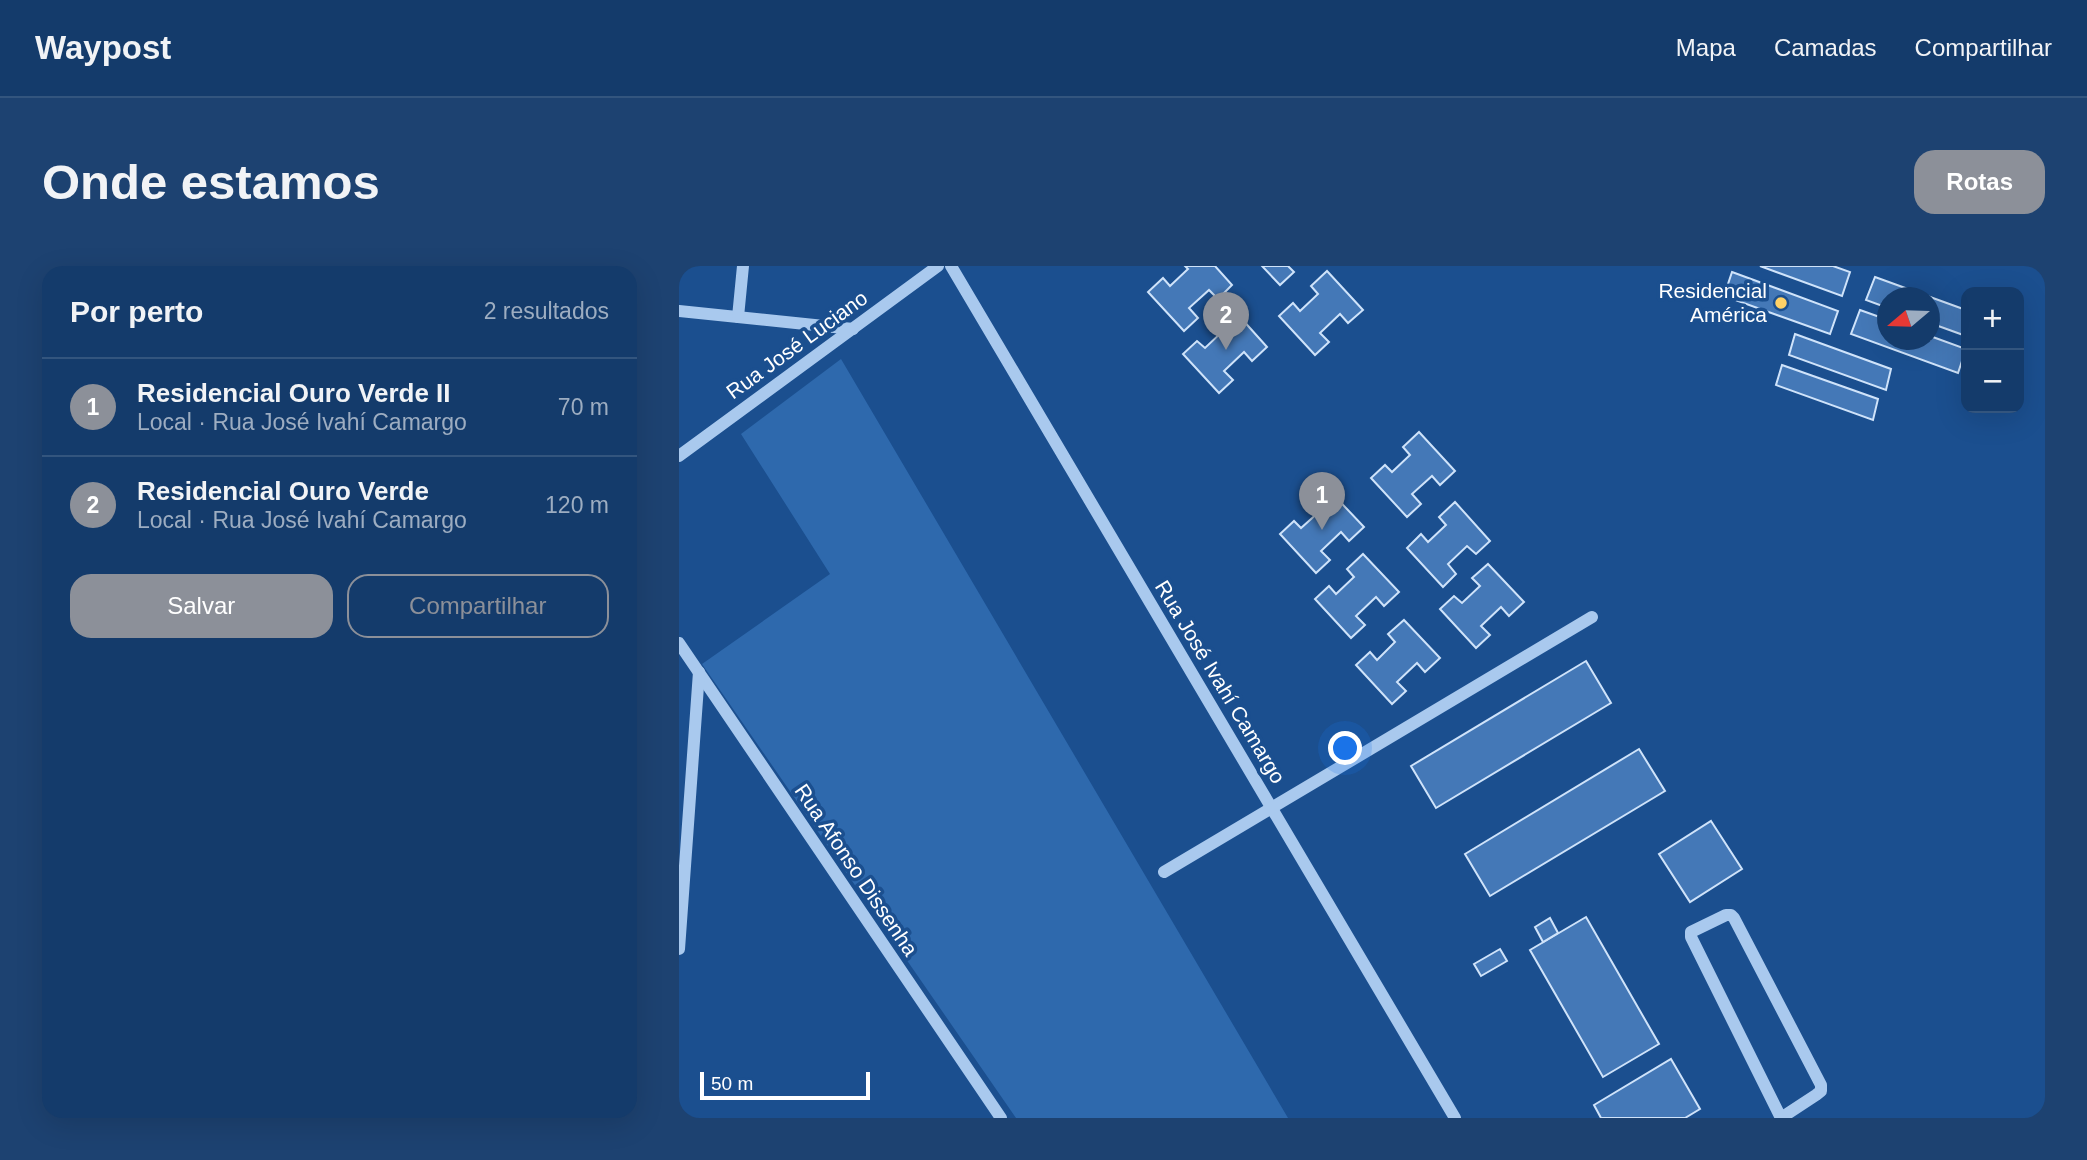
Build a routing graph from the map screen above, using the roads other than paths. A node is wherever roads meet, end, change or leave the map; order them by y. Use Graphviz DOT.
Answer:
graph roads {
  1 [pos="743,266"];
  2 [pos="938,266"];
  3 [pos="951,266"];
  4 [pos="679,311"];
  5 [pos="738,317"];
  6 [pos="852,328"];
  7 [pos="679,456"];
  8 [pos="1593,617"];
  9 [pos="679,643"];
  10 [pos="699,671"];
  11 [pos="1272,808"];
  12 [pos="1164,872"];
  13 [pos="679,950"];
  14 [pos="1001,1118"];
  15 [pos="1455,1118"];
  16 [pos="1781,1118"];
  1 -- 5 [label="street"];
  2 -- 6 [label="street, Rua José Luciano"];
  3 -- 11 [label="street, Rua José Ivahí Camargo"];
  4 -- 5 [label="street"];
  5 -- 6 [label="street"];
  6 -- 7 [label="street, Rua José Luciano"];
  8 -- 11 [label="street"];
  9 -- 10 [label="street, Rua Afonso Dissenha"];
  10 -- 13 [label="street"];
  10 -- 14 [label="street, Rua Afonso Dissenha"];
  11 -- 12 [label="street"];
  11 -- 15 [label="street, Rua José Ivahí Camargo"];
  16 -- 16 [label="street"];
}
